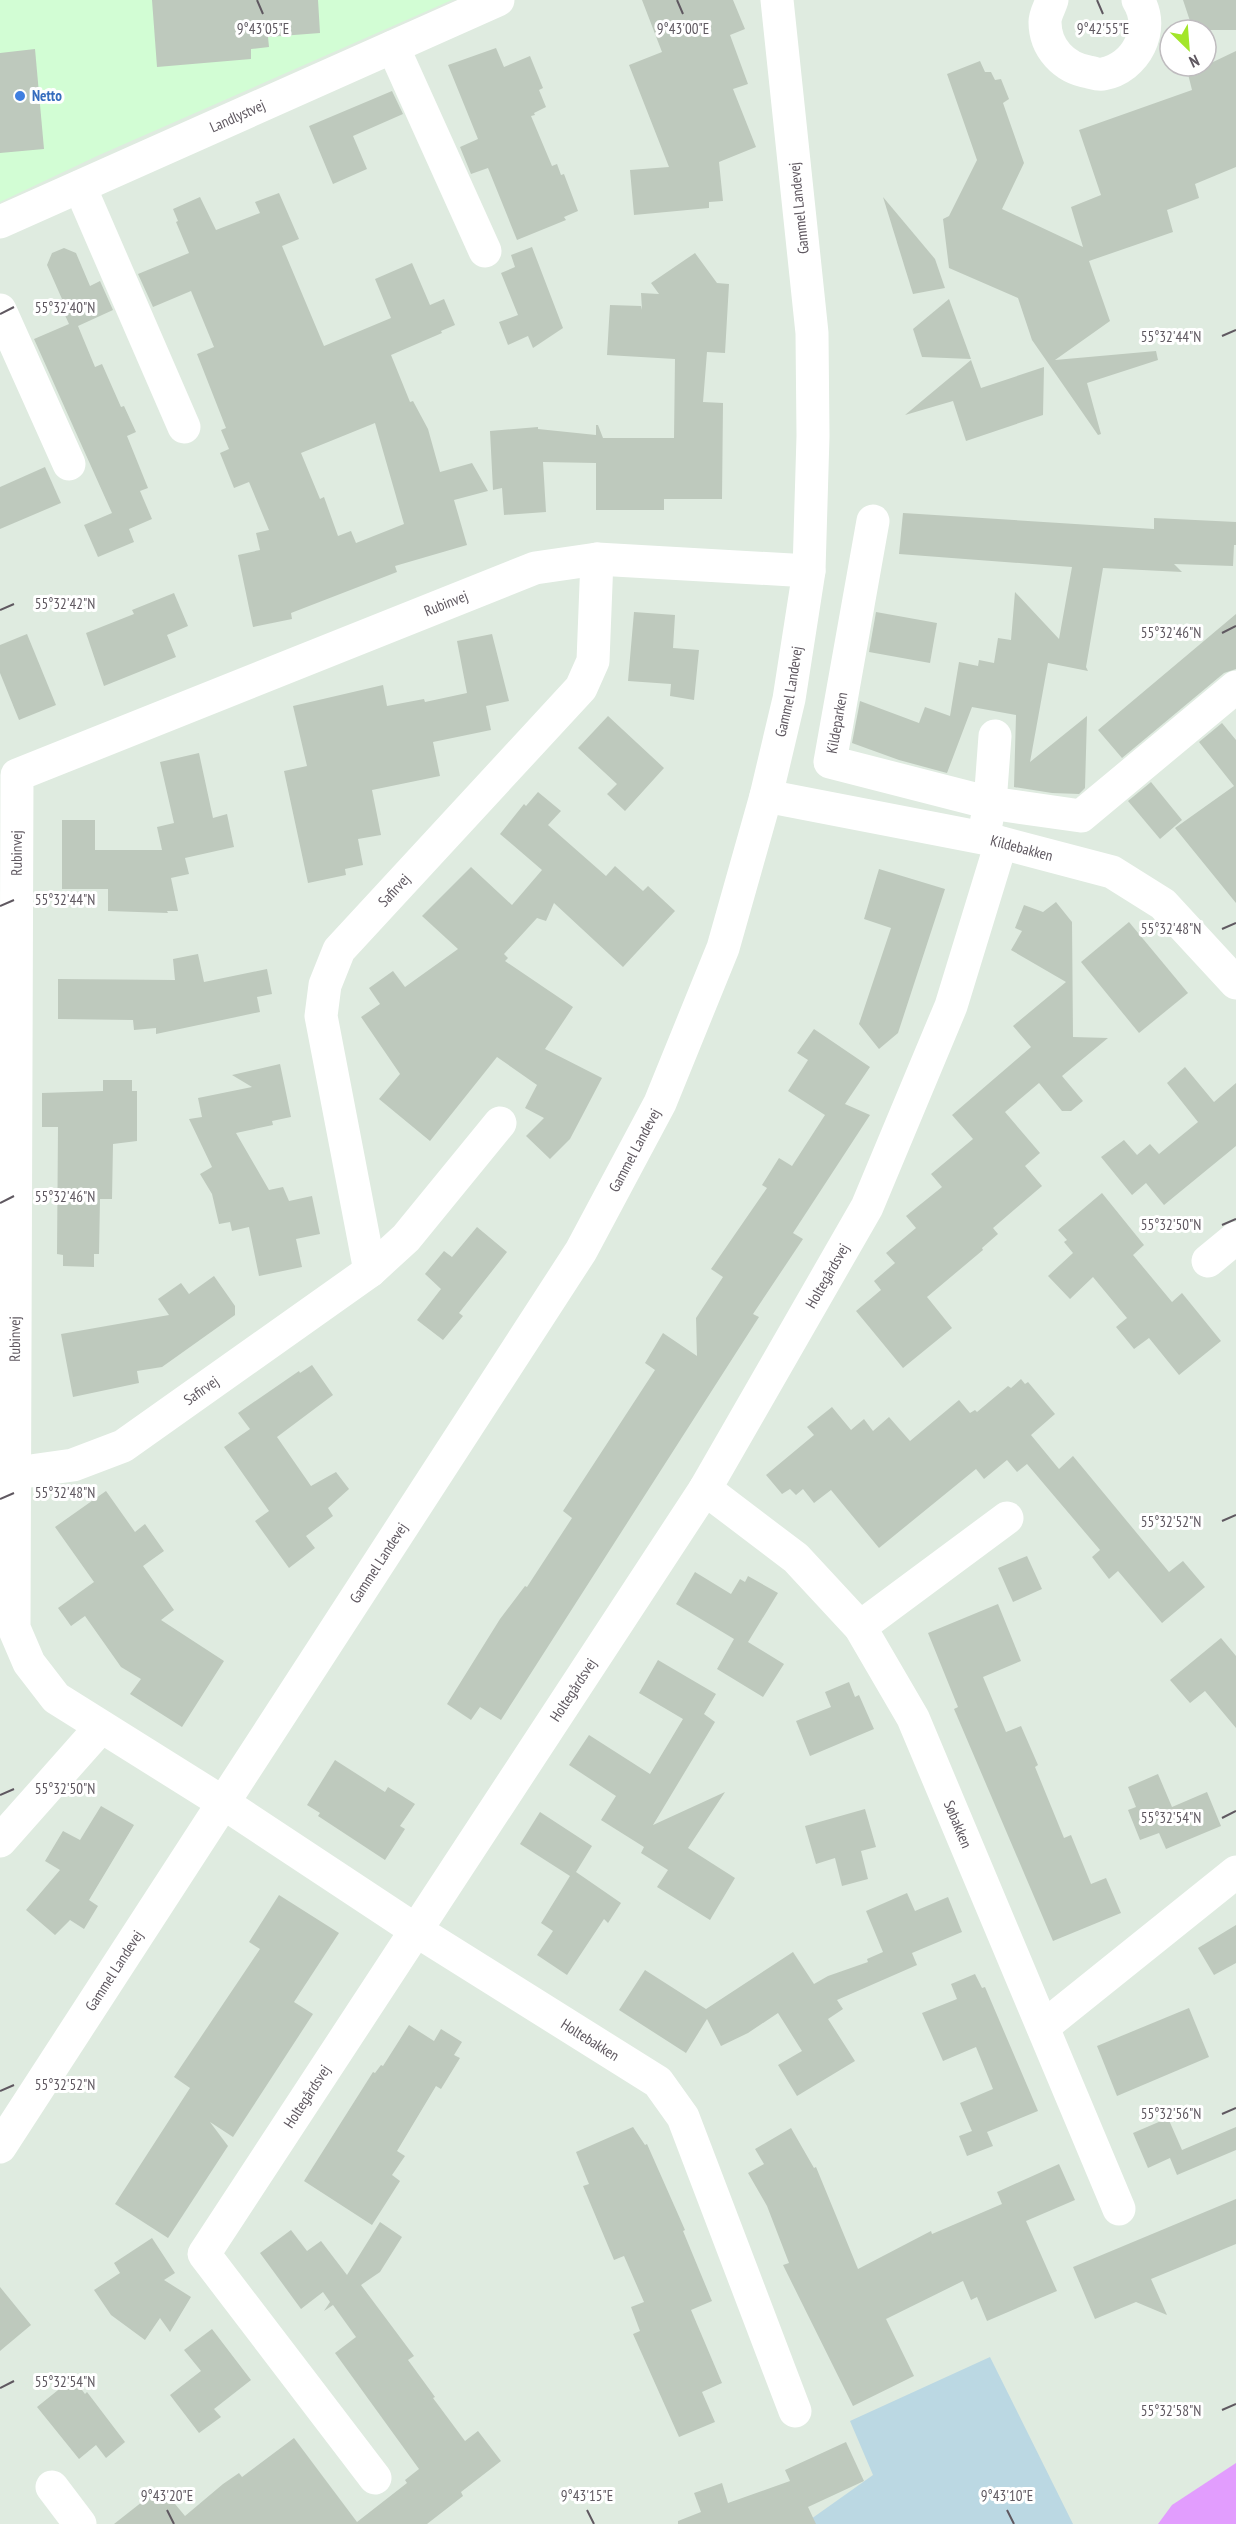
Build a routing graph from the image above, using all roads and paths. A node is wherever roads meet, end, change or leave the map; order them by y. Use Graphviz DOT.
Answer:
graph roads {
  1 [pos="498,0"];
  2 [pos="777,0"];
  3 [pos="1052,0"];
  4 [pos="1138,0"];
  5 [pos="393,47"];
  6 [pos="80,187"];
  7 [pos="0,222"];
  8 [pos="485,251"];
  9 [pos="0,310"];
  10 [pos="184,427"];
  11 [pos="69,464"];
  12 [pos="873,521"];
  13 [pos="597,559"];
  14 [pos="809,571"];
  15 [pos="1236,687"];
  16 [pos="995,736"];
  17 [pos="766,796"];
  18 [pos="990,803"];
  19 [pos="992,840"];
  20 [pos="1232,969"];
  21 [pos="500,1123"];
  22 [pos="1236,1238"];
  23 [pos="1208,1261"];
  24 [pos="370,1271"];
  25 [pos="16,1473"];
  26 [pos="705,1489"];
  27 [pos="1007,1518"];
  28 [pos="860,1627"];
  29 [pos="101,1727"];
  30 [pos="222,1802"];
  31 [pos="0,1841"];
  32 [pos="1236,1872"];
  33 [pos="417,1931"];
  34 [pos="1042,2027"];
  35 [pos="0,2147"];
  36 [pos="1119,2209"];
  37 [pos="795,2411"];
  38 [pos="375,2478"];
  39 [pos="52,2487"];
  40 [pos="80,2524"];
  1 -- 5 [label="street, Landlystvej"];
  2 -- 14 [label="street, Gammel Landevej"];
  3 -- 4 [label="street"];
  5 -- 6 [label="street, Landlystvej"];
  5 -- 8 [label="street"];
  6 -- 7 [label="street, Landlystvej"];
  6 -- 10 [label="street"];
  9 -- 11 [label="street"];
  12 -- 18 [label="street, Kildeparken"];
  13 -- 14 [label="street, Rubinvej"];
  13 -- 24 [label="street, Safirvej"];
  13 -- 25 [label="street, Rubinvej"];
  14 -- 17 [label="street, Gammel Landevej"];
  15 -- 18 [label="street, Kildeparken"];
  16 -- 18 [label="street"];
  17 -- 19 [label="street, Kildebakken"];
  17 -- 30 [label="street, Gammel Landevej"];
  18 -- 19 [label="street"];
  19 -- 20 [label="street, Kildebakken"];
  19 -- 26 [label="street, Holtegårdsvej"];
  21 -- 24 [label="street, Safirvej"];
  22 -- 23 [label="street"];
  24 -- 25 [label="street, Safirvej"];
  25 -- 29 [label="street, Rubinvej"];
  26 -- 28 [label="street, Søbakken"];
  26 -- 33 [label="street, Holtegårdsvej"];
  27 -- 28 [label="street"];
  28 -- 34 [label="street, Søbakken"];
  29 -- 30 [label="street, Rubinvej"];
  29 -- 31 [label="street"];
  30 -- 33 [label="street, Holtebakken"];
  30 -- 35 [label="street, Gammel Landevej"];
  32 -- 34 [label="street"];
  33 -- 37 [label="street, Holtebakken"];
  33 -- 38 [label="street, Holtegårdsvej"];
  34 -- 36 [label="street, Søbakken"];
  39 -- 40 [label="street"];
}
